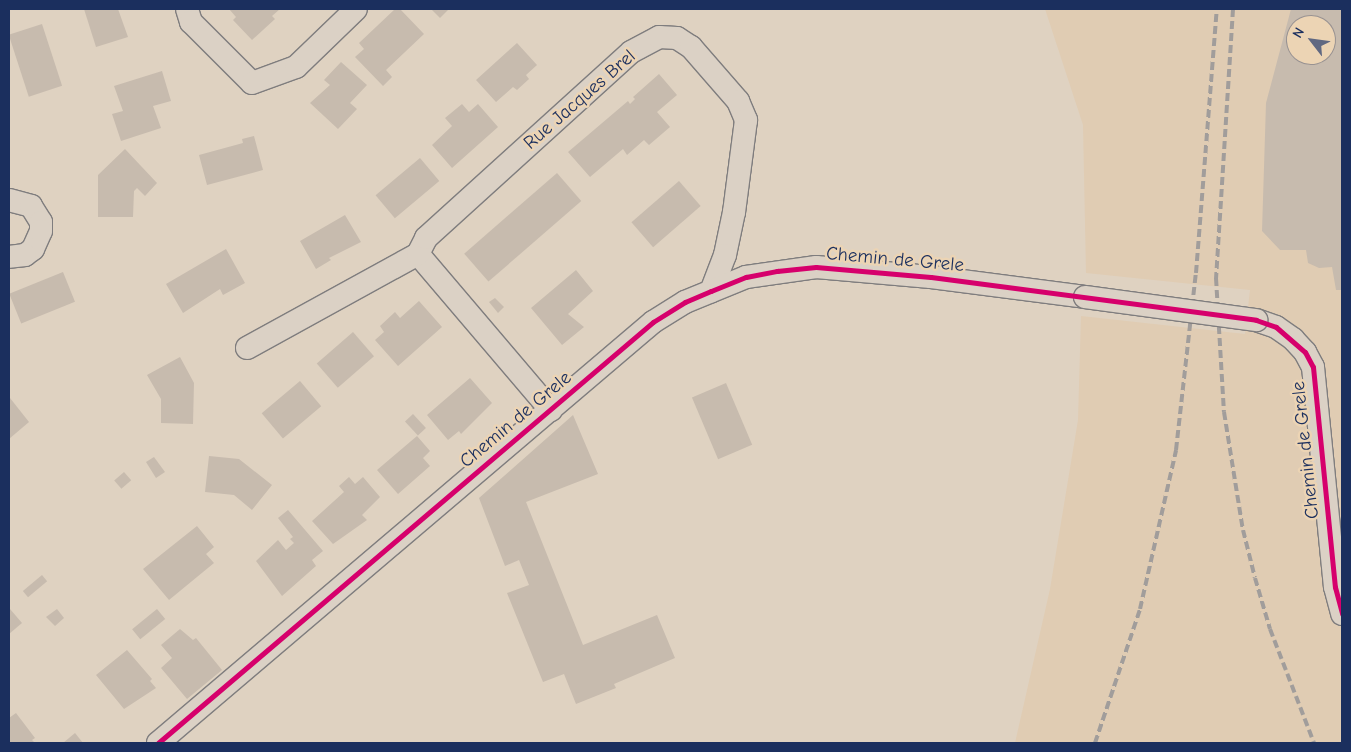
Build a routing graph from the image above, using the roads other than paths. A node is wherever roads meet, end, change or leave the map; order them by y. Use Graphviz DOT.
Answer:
graph roads {
  1 [pos="187,9"];
  2 [pos="356,9"];
  3 [pos="9,200"];
  4 [pos="418,254"];
  5 [pos="9,257"];
  6 [pos="711,291"];
  7 [pos="247,348"];
  8 [pos="552,410"];
  9 [pos="1342,614"];
  10 [pos="158,743"];
  1 -- 2 [label="street"];
  3 -- 5 [label="street"];
  4 -- 6 [label="street, Rue Jacques Brel"];
  4 -- 7 [label="street, Rue Jacques Brel"];
  4 -- 8 [label="street"];
  6 -- 8 [label="street, Chemin de Grele"];
  6 -- 9 [label="street, Chemin de Grele, bridge"];
  8 -- 10 [label="street, Chemin de Grele"];
}
